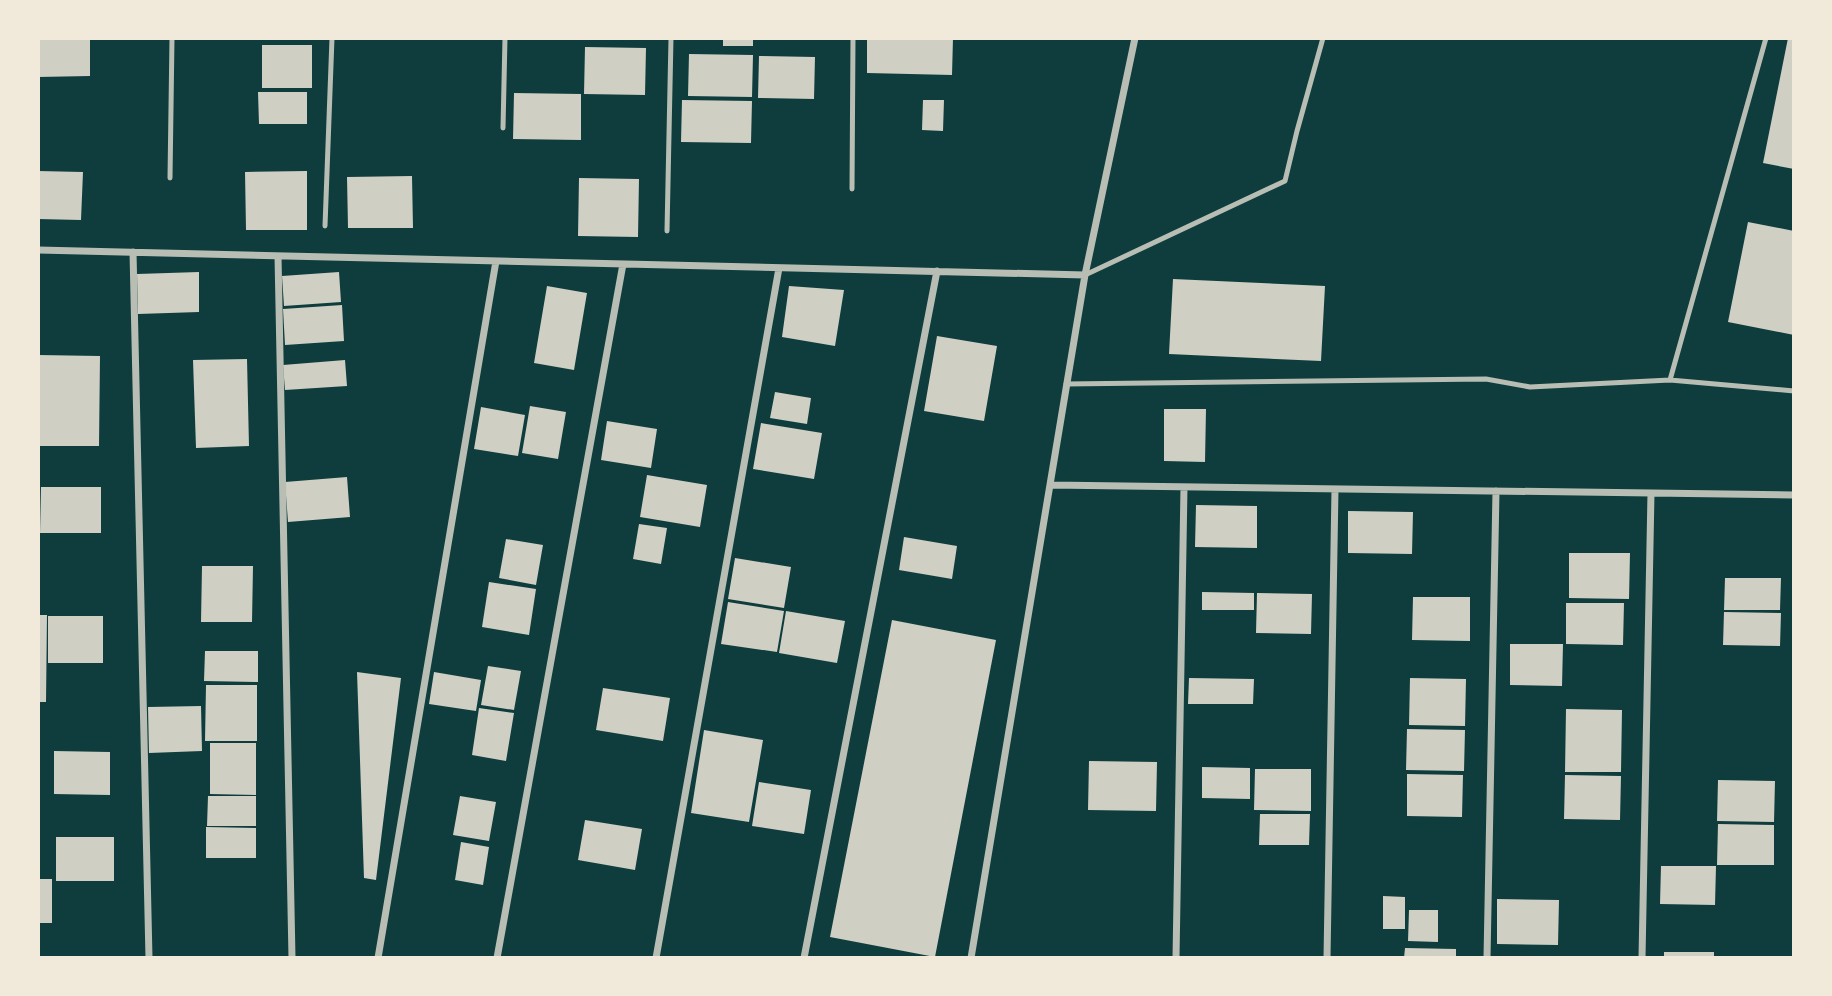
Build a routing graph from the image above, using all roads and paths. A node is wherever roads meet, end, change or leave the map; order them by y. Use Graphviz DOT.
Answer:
graph roads {
  1 [pos="173,38"];
  2 [pos="332,38"];
  3 [pos="505,38"];
  4 [pos="671,38"];
  5 [pos="853,38"];
  6 [pos="1135,38"];
  7 [pos="1323,38"];
  8 [pos="1766,38"];
  9 [pos="503,128"];
  10 [pos="170,178"];
  11 [pos="852,189"];
  12 [pos="325,226"];
  13 [pos="667,231"];
  14 [pos="38,250"];
  15 [pos="133,252"];
  16 [pos="278,256"];
  17 [pos="496,261"];
  18 [pos="623,264"];
  19 [pos="779,268"];
  20 [pos="937,271"];
  21 [pos="1085,275"];
  22 [pos="1670,380"];
  23 [pos="1066,384"];
  24 [pos="1794,391"];
  25 [pos="1051,485"];
  26 [pos="1184,487"];
  27 [pos="1335,489"];
  28 [pos="1496,491"];
  29 [pos="1651,494"];
  30 [pos="1794,495"];
  31 [pos="149,957"];
  32 [pos="292,957"];
  33 [pos="378,957"];
  34 [pos="497,957"];
  35 [pos="656,957"];
  36 [pos="804,957"];
  37 [pos="971,957"];
  38 [pos="1176,957"];
  39 [pos="1326,957"];
  40 [pos="1487,957"];
  41 [pos="1642,957"];
  1 -- 10 [label="lane"];
  2 -- 12 [label="lane"];
  3 -- 9 [label="lane"];
  4 -- 13 [label="lane"];
  5 -- 11 [label="lane"];
  6 -- 21 [label="street"];
  7 -- 21 [label="lane"];
  8 -- 22 [label="lane"];
  14 -- 15 [label="street"];
  15 -- 16 [label="street"];
  15 -- 31 [label="street"];
  16 -- 17 [label="street"];
  16 -- 32 [label="street"];
  17 -- 18 [label="street"];
  17 -- 33 [label="street"];
  18 -- 19 [label="street"];
  18 -- 34 [label="street"];
  19 -- 20 [label="street"];
  19 -- 35 [label="street"];
  20 -- 21 [label="street"];
  20 -- 36 [label="street"];
  21 -- 23 [label="street"];
  22 -- 23 [label="lane"];
  22 -- 24 [label="lane"];
  23 -- 25 [label="street"];
  25 -- 26 [label="street"];
  25 -- 37 [label="street"];
  26 -- 27 [label="street"];
  26 -- 38 [label="street"];
  27 -- 28 [label="street"];
  27 -- 39 [label="street"];
  28 -- 29 [label="street"];
  28 -- 40 [label="street"];
  29 -- 30 [label="street"];
  29 -- 41 [label="street"];
}
